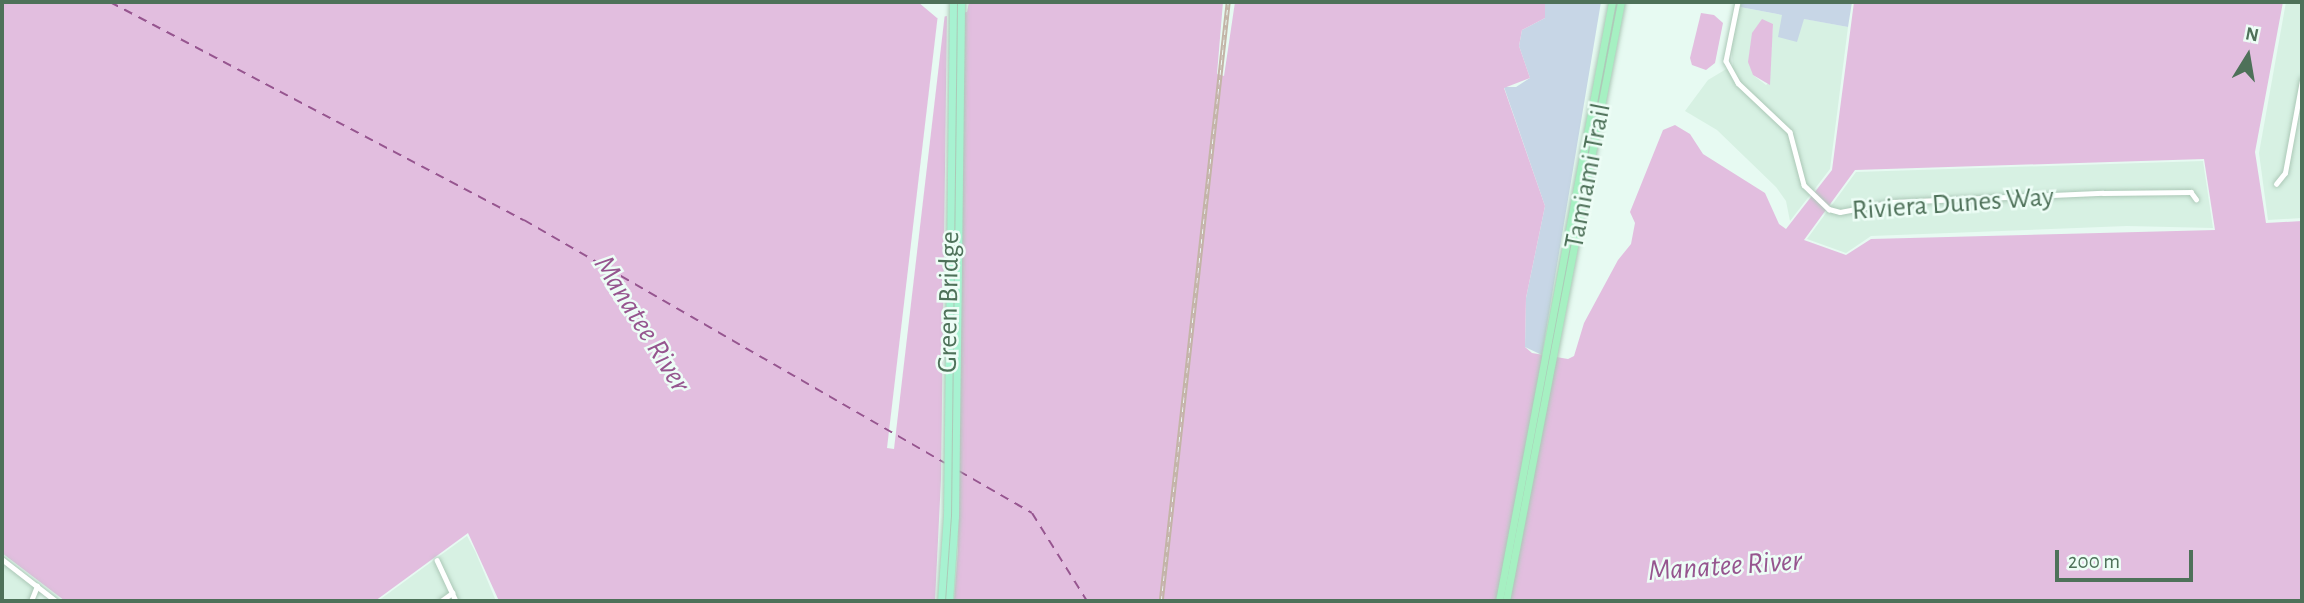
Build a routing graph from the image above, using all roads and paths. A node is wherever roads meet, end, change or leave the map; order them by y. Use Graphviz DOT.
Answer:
graph roads {
  1 [pos="953,2"];
  2 [pos="961,2"];
  3 [pos="1612,2"];
  4 [pos="1621,2"];
  5 [pos="1727,2"];
  6 [pos="1737,3"];
  7 [pos="2302,80"];
  8 [pos="1589,122"];
  9 [pos="1598,124"];
  10 [pos="2276,184"];
  11 [pos="2196,199"];
  12 [pos="1550,349"];
  13 [pos="2,559"];
  14 [pos="437,560"];
  15 [pos="37,586"];
  16 [pos="452,593"];
  17 [pos="31,601"];
  18 [pos="56,601"];
  19 [pos="441,601"];
  20 [pos="456,601"];
  21 [pos="941,601"];
  22 [pos="949,601"];
  23 [pos="1499,601"];
  24 [pos="1506,601"];
  1 -- 21 [label="main road, Green Bridge"];
  2 -- 22 [label="main road, Green Bridge"];
  3 -- 8 [label="highway, Tamiami Trail"];
  4 -- 9 [label="highway, Tamiami Trail"];
  5 -- 6 [label="street"];
  6 -- 11 [label="street, Riviera Dunes Way"];
  7 -- 10 [label="street"];
  8 -- 9 [label="street"];
  8 -- 12 [label="highway, Tamiami Trail"];
  9 -- 12 [label="highway, Tamiami Trail"];
  12 -- 23 [label="highway"];
  12 -- 24 [label="highway"];
  13 -- 15 [label="street"];
  14 -- 16 [label="street"];
  15 -- 17 [label="street"];
  15 -- 18 [label="street"];
  16 -- 19 [label="street"];
  16 -- 20 [label="street"];
}
